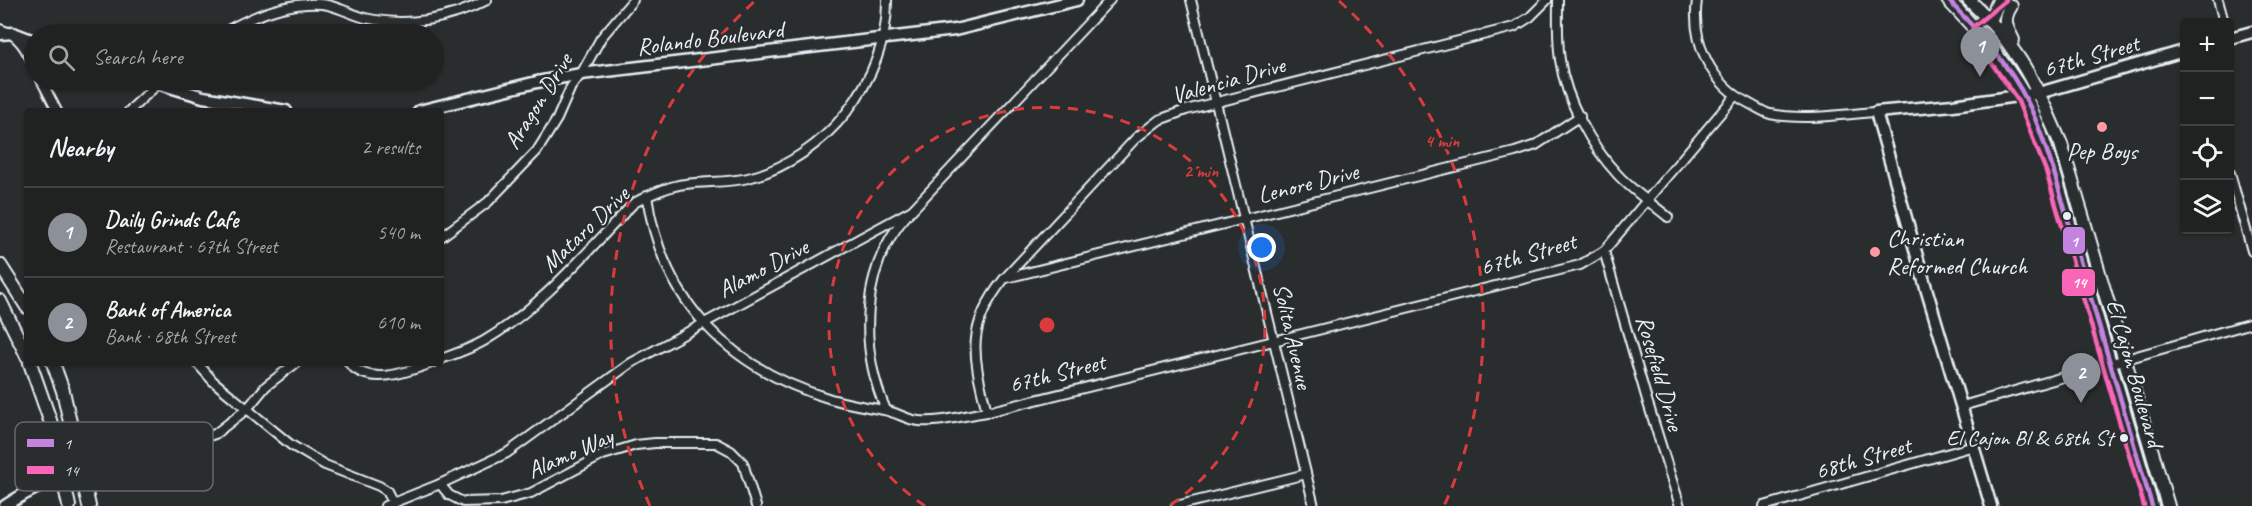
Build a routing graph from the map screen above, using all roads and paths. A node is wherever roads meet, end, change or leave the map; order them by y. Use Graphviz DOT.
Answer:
graph roads {
  1 [pos="487,0"];
  2 [pos="633,0"];
  3 [pos="887,0"];
  4 [pos="1077,0"];
  5 [pos="1110,0"];
  6 [pos="1191,0"];
  7 [pos="1547,0"];
  8 [pos="1558,0"];
  9 [pos="1697,0"];
  10 [pos="1948,0"];
  11 [pos="1970,0"];
  12 [pos="1999,0"];
  13 [pos="2218,0"];
  14 [pos="302,2"];
  15 [pos="2013,3"];
  16 [pos="2223,18"];
  17 [pos="1990,21"];
  18 [pos="241,24"];
  19 [pos="0,29"];
  20 [pos="1978,32"];
  21 [pos="2252,32"];
  22 [pos="0,33"];
  23 [pos="13,33"];
  24 [pos="24,37"];
  25 [pos="2234,37"];
  26 [pos="883,38"];
  27 [pos="24,47"];
  28 [pos="2180,52"];
  29 [pos="2017,56"];
  30 [pos="581,74"];
  31 [pos="46,90"];
  32 [pos="148,90"];
  33 [pos="182,90"];
  34 [pos="2039,93"];
  35 [pos="2024,95"];
  36 [pos="1735,96"];
  37 [pos="1216,101"];
  38 [pos="55,108"];
  39 [pos="132,108"];
  40 [pos="268,108"];
  41 [pos="431,108"];
  42 [pos="1876,112"];
  43 [pos="1580,116"];
  44 [pos="2231,180"];
  45 [pos="647,196"];
  46 [pos="1648,201"];
  47 [pos="912,210"];
  48 [pos="1668,217"];
  49 [pos="1245,218"];
  50 [pos="444,235"];
  51 [pos="1604,251"];
  52 [pos="2252,252"];
  53 [pos="0,265"];
  54 [pos="1004,279"];
  55 [pos="0,301"];
  56 [pos="24,302"];
  57 [pos="2252,322"];
  58 [pos="703,323"];
  59 [pos="1275,341"];
  60 [pos="24,350"];
  61 [pos="444,358"];
  62 [pos="2125,359"];
  63 [pos="2110,363"];
  64 [pos="31,366"];
  65 [pos="54,366"];
  66 [pos="200,366"];
  67 [pos="292,366"];
  68 [pos="352,366"];
  69 [pos="424,366"];
  70 [pos="1962,406"];
  71 [pos="247,409"];
  72 [pos="886,410"];
  73 [pos="987,412"];
  74 [pos="51,422"];
  75 [pos="70,422"];
  76 [pos="213,435"];
  77 [pos="1974,446"];
  78 [pos="1306,474"];
  79 [pos="440,484"];
  80 [pos="29,491"];
  81 [pos="66,491"];
  82 [pos="85,491"];
  83 [pos="390,505"];
  84 [pos="5,506"];
  85 [pos="69,506"];
  86 [pos="88,506"];
  87 [pos="756,506"];
  88 [pos="1176,506"];
  89 [pos="1314,506"];
  90 [pos="1680,506"];
  91 [pos="1764,506"];
  92 [pos="1991,506"];
  93 [pos="2152,506"];
  94 [pos="2168,506"];
  1 -- 14 [label="street"];
  2 -- 30 [label="street, Aragon Drive"];
  3 -- 26 [label="street, Mataro Drive"];
  4 -- 26 [label="street, Rolando Boulevard"];
  5 -- 47 [label="street, Alamo Drive"];
  6 -- 37 [label="street, Solita Avenue"];
  7 -- 37 [label="street, Valencia Drive"];
  8 -- 43 [label="street"];
  9 -- 36 [label="street"];
  10 -- 20 [label="main road, El Cajon Boulevard"];
  11 -- 17 [label="main road, El Cajon Boulevard"];
  12 -- 17 [label="main road"];
  13 -- 16 [label="street"];
  14 -- 18 [label="street"];
  15 -- 17 [label="main road"];
  15 -- 29 [label="main road"];
  17 -- 20 [label="main road"];
  17 -- 29 [label="main road, El Cajon Boulevard"];
  19 -- 23 [label="street"];
  20 -- 35 [label="main road, El Cajon Boulevard"];
  21 -- 25 [label="street"];
  22 -- 23 [label="street"];
  23 -- 24 [label="street"];
  23 -- 27 [label="street"];
  26 -- 30 [label="street, Rolando Boulevard"];
  26 -- 45 [label="street, Mataro Drive"];
  28 -- 34 [label="street, 67th Street"];
  29 -- 34 [label="main road, El Cajon Boulevard"];
  30 -- 41 [label="street, Rolando Boulevard"];
  30 -- 50 [label="street, Aragon Drive"];
  31 -- 38 [label="street"];
  32 -- 39 [label="street"];
  33 -- 40 [label="street"];
  34 -- 35 [label="street, 67th Street"];
  34 -- 62 [label="main road, El Cajon Boulevard"];
  35 -- 42 [label="street, 67th Street"];
  35 -- 63 [label="main road, El Cajon Boulevard"];
  36 -- 42 [label="street, 67th Street"];
  36 -- 46 [label="street, 67th Street"];
  37 -- 49 [label="street, Solita Avenue"];
  37 -- 54 [label="street, Valencia Drive"];
  42 -- 70 [label="street"];
  43 -- 46 [label="street"];
  43 -- 49 [label="street, Lenore Drive"];
  44 -- 52 [label="street"];
  45 -- 58 [label="street, 67th Street"];
  45 -- 61 [label="street, Mataro Drive"];
  46 -- 48 [label="street"];
  46 -- 51 [label="street, 67th Street"];
  47 -- 58 [label="street, Alamo Drive"];
  47 -- 72 [label="street"];
  49 -- 54 [label="street, Lenore Drive"];
  49 -- 59 [label="street, Solita Avenue"];
  51 -- 59 [label="street, 67th Street"];
  51 -- 90 [label="street, Rosefield Drive"];
  53 -- 56 [label="main road"];
  54 -- 73 [label="street, Valencia Drive"];
  55 -- 60 [label="main road"];
  57 -- 62 [label="street"];
  58 -- 72 [label="street, 67th Street"];
  58 -- 79 [label="street, Alamo Drive"];
  59 -- 73 [label="street, 67th Street"];
  59 -- 78 [label="street, Solita Avenue"];
  62 -- 63 [label="street"];
  62 -- 94 [label="main road, El Cajon Boulevard"];
  63 -- 70 [label="street"];
  63 -- 93 [label="main road, El Cajon Boulevard"];
  64 -- 74 [label="main road"];
  65 -- 75 [label="main road"];
  66 -- 71 [label="street"];
  67 -- 71 [label="street"];
  68 -- 69 [label="street"];
  70 -- 77 [label="street"];
  71 -- 76 [label="street"];
  71 -- 83 [label="street"];
  72 -- 73 [label="street, 67th Street"];
  77 -- 91 [label="street, 68th Street"];
  77 -- 92 [label="street"];
  78 -- 88 [label="street"];
  78 -- 89 [label="street, Solita Avenue"];
  79 -- 83 [label="street, Alamo Drive"];
  79 -- 87 [label="street, Alamo Way"];
  80 -- 84 [label="street"];
  81 -- 85 [label="main road"];
  82 -- 86 [label="main road"];
}
